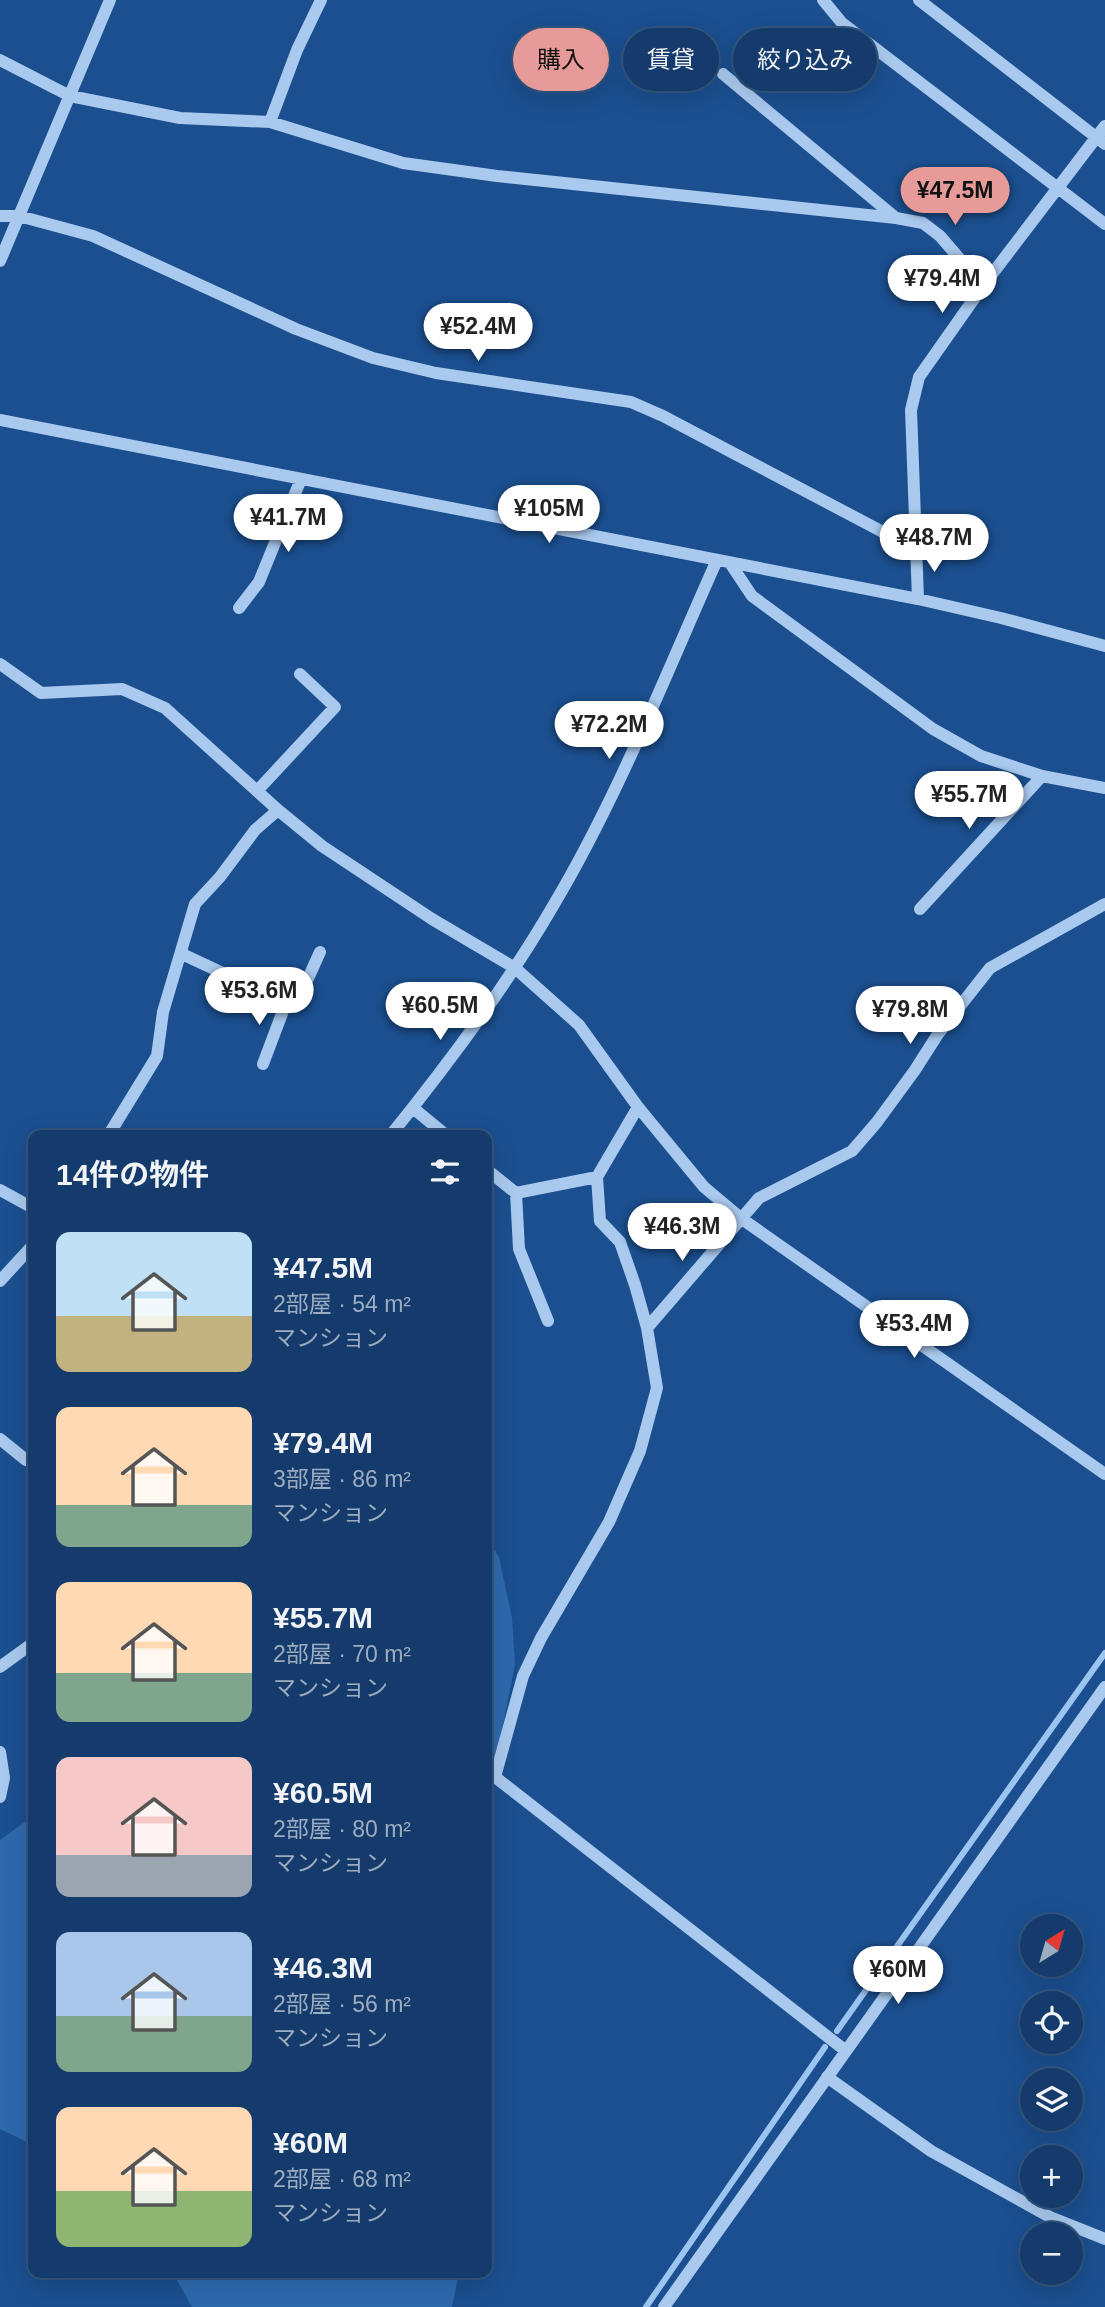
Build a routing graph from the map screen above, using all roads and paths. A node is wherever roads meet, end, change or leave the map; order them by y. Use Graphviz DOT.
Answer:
graph roads {
  1 [pos="110,0"];
  2 [pos="321,0"];
  3 [pos="823,0"];
  4 [pos="919,0"];
  5 [pos="0,60"];
  6 [pos="723,74"];
  7 [pos="70,96"];
  8 [pos="270,122"];
  9 [pos="1105,126"];
  10 [pos="1101,140"];
  11 [pos="1058,188"];
  12 [pos="0,216"];
  13 [pos="19,216"];
  14 [pos="896,218"];
  15 [pos="1105,224"];
  16 [pos="0,261"];
  17 [pos="983,286"];
  18 [pos="0,419"];
  19 [pos="301,479"];
  20 [pos="917,550"];
  21 [pos="717,561"];
  22 [pos="730,563"];
  23 [pos="918,599"];
  24 [pos="239,608"];
  25 [pos="1105,646"];
  26 [pos="0,664"];
  27 [pos="300,674"];
  28 [pos="1042,776"];
  29 [pos="1105,788"];
  30 [pos="257,791"];
  31 [pos="278,810"];
  32 [pos="1105,904"];
  33 [pos="920,909"];
  34 [pos="320,952"];
  35 [pos="182,954"];
  36 [pos="515,968"];
  37 [pos="286,1003"];
  38 [pos="263,1064"];
  39 [pos="638,1107"];
  40 [pos="413,1108"];
  41 [pos="112,1130"];
  42 [pos="395,1130"];
  43 [pos="440,1130"];
  44 [pos="492,1174"];
  45 [pos="597,1177"];
  46 [pos="0,1190"];
  47 [pos="516,1194"];
  48 [pos="28,1205"];
  49 [pos="743,1219"];
  50 [pos="28,1250"];
  51 [pos="0,1280"];
  52 [pos="548,1321"];
  53 [pos="647,1328"];
  54 [pos="0,1439"];
  55 [pos="26,1460"];
  56 [pos="1105,1474"];
  57 [pos="28,1647"];
  58 [pos="0,1667"];
  59 [pos="1105,1687"];
  60 [pos="0,1752"];
  61 [pos="0,1797"];
  62 [pos="846,2051"];
  63 [pos="827,2077"];
  64 [pos="1105,2239"];
  65 [pos="664,2307"];
  1 -- 7 [label="street"];
  2 -- 8 [label="street"];
  3 -- 11 [label="street"];
  4 -- 10 [label="street"];
  5 -- 7 [label="street"];
  6 -- 14 [label="street"];
  7 -- 8 [label="street"];
  7 -- 13 [label="street"];
  8 -- 14 [label="street"];
  9 -- 10 [label="street"];
  10 -- 11 [label="street"];
  11 -- 15 [label="street"];
  11 -- 17 [label="street"];
  12 -- 13 [label="street"];
  13 -- 16 [label="street"];
  13 -- 20 [label="street"];
  14 -- 17 [label="street"];
  17 -- 20 [label="street"];
  18 -- 19 [label="street"];
  19 -- 21 [label="street"];
  19 -- 24 [label="street"];
  20 -- 23 [label="street"];
  21 -- 22 [label="street"];
  21 -- 36 [label="street"];
  22 -- 23 [label="street"];
  22 -- 28 [label="street"];
  23 -- 25 [label="street"];
  26 -- 30 [label="street"];
  27 -- 30 [label="street"];
  28 -- 29 [label="street"];
  28 -- 33 [label="street"];
  30 -- 31 [label="street"];
  31 -- 35 [label="street"];
  31 -- 36 [label="street"];
  32 -- 49 [label="street"];
  34 -- 37 [label="street"];
  35 -- 37 [label="street"];
  35 -- 41 [label="street"];
  36 -- 39 [label="street"];
  36 -- 40 [label="street"];
  37 -- 38 [label="street"];
  39 -- 45 [label="street"];
  39 -- 49 [label="street"];
  40 -- 42 [label="street"];
  40 -- 43 [label="street"];
  44 -- 47 [label="street"];
  45 -- 47 [label="street"];
  45 -- 53 [label="street"];
  46 -- 48 [label="street"];
  47 -- 52 [label="street"];
  49 -- 53 [label="street"];
  49 -- 56 [label="street"];
  50 -- 51 [label="street"];
  53 -- 62 [label="street"];
  54 -- 55 [label="street"];
  57 -- 58 [label="street"];
  59 -- 62 [label="street"];
  60 -- 61 [label="street"];
  62 -- 63 [label="street"];
  63 -- 64 [label="street"];
  63 -- 65 [label="street"];
}
